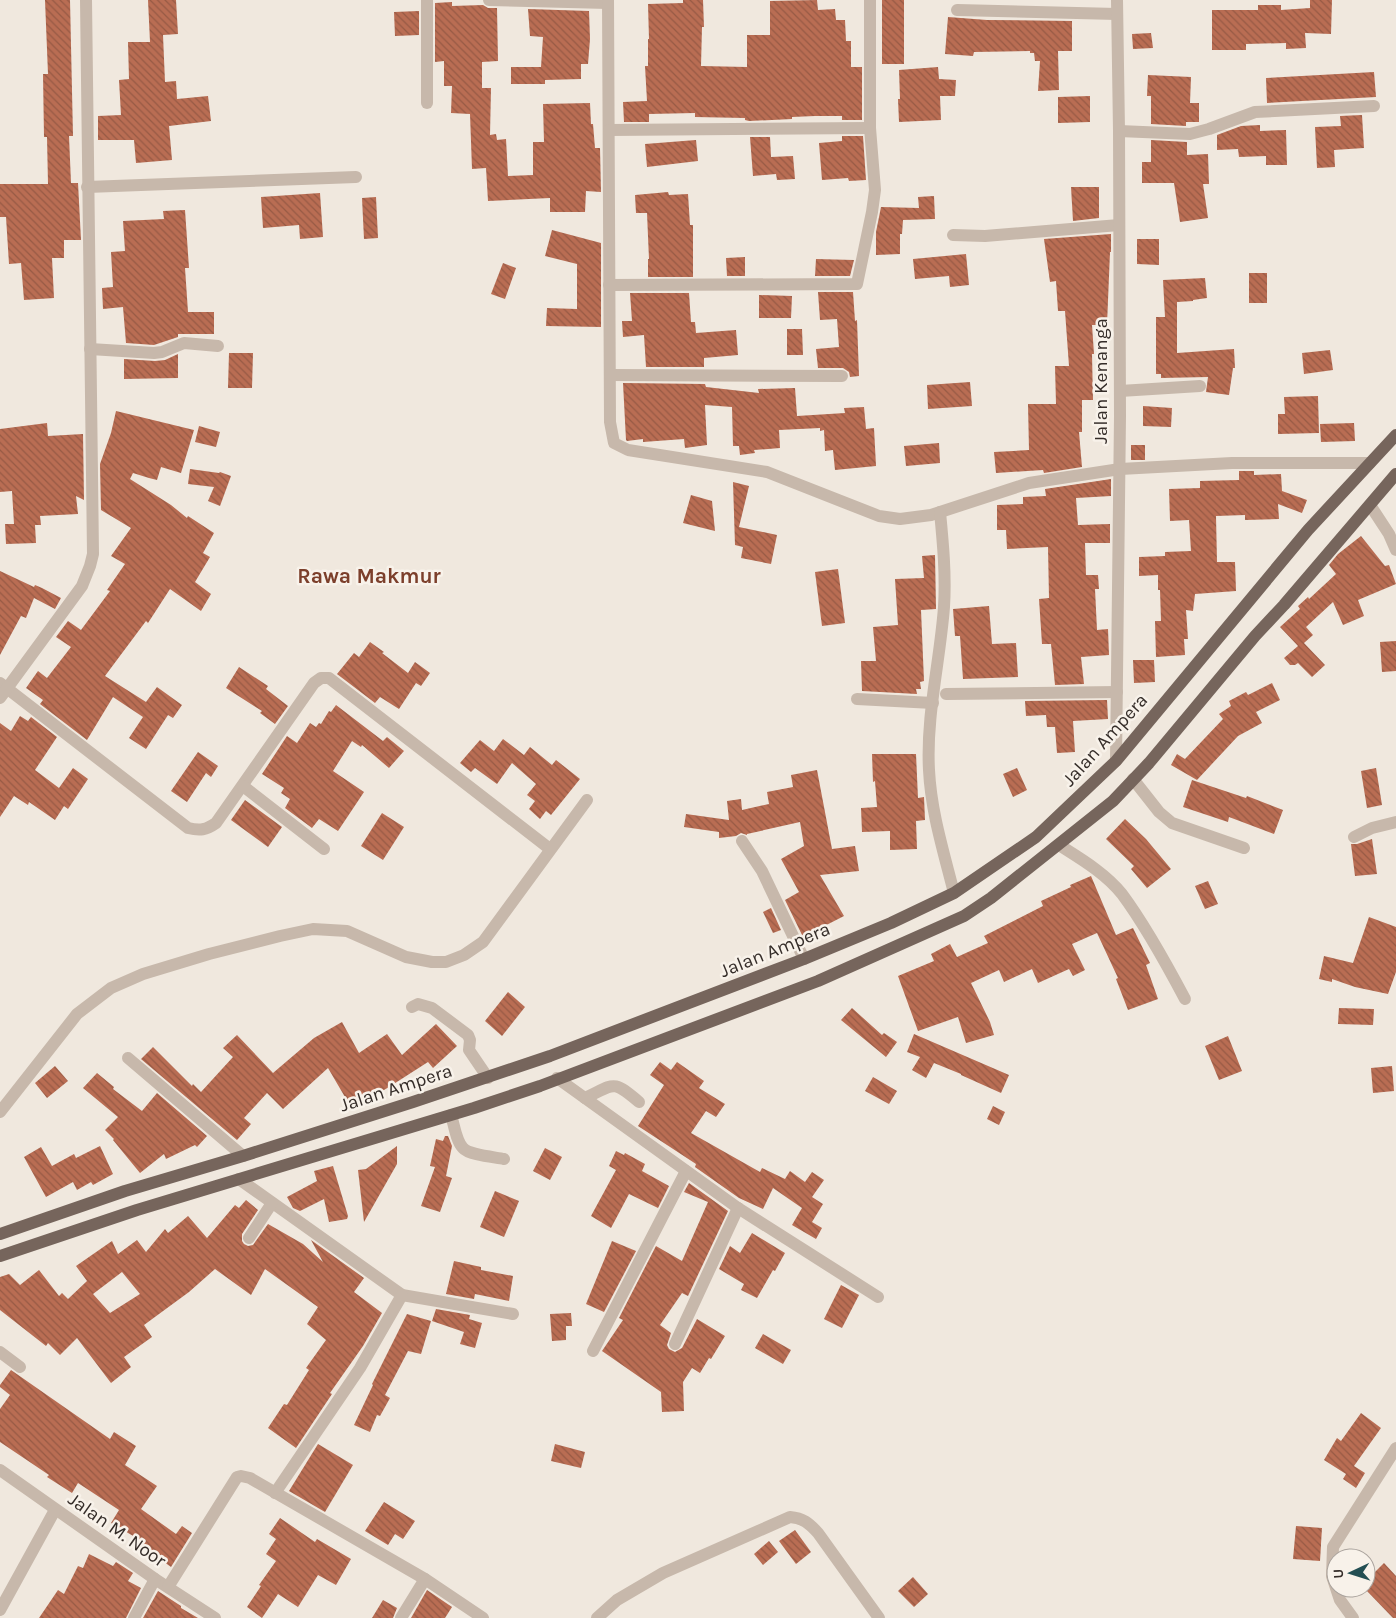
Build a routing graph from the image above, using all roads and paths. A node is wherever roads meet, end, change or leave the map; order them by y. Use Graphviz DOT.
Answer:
graph roads {
  1 [pos="86,0"];
  2 [pos="427,0"];
  3 [pos="489,0"];
  4 [pos="870,0"];
  5 [pos="1116,0"];
  6 [pos="608,1"];
  7 [pos="957,10"];
  8 [pos="1117,14"];
  9 [pos="426,103"];
  10 [pos="1374,106"];
  11 [pos="870,128"];
  12 [pos="609,130"];
  13 [pos="1119,131"];
  14 [pos="356,177"];
  15 [pos="87,187"];
  16 [pos="1120,225"];
  17 [pos="953,235"];
  18 [pos="610,285"];
  19 [pos="218,346"];
  20 [pos="90,349"];
  21 [pos="610,375"];
  22 [pos="842,376"];
  23 [pos="1200,386"];
  24 [pos="1120,391"];
  25 [pos="1396,435"];
  26 [pos="1370,463"];
  27 [pos="1120,469"];
  28 [pos="1396,474"];
  29 [pos="1370,505"];
  30 [pos="940,512"];
  31 [pos="1396,550"];
  32 [pos="2,690"];
  33 [pos="1117,692"];
  34 [pos="946,694"];
  35 [pos="857,699"];
  36 [pos="933,703"];
  37 [pos="1116,761"];
  38 [pos="1133,779"];
  39 [pos="243,786"];
  40 [pos="586,800"];
  41 [pos="1396,822"];
  42 [pos="1354,837"];
  43 [pos="742,841"];
  44 [pos="1059,845"];
  45 [pos="1244,848"];
  46 [pos="324,849"];
  47 [pos="550,849"];
  48 [pos="954,893"];
  49 [pos="804,959"];
  50 [pos="1185,1000"];
  51 [pos="412,1008"];
  52 [pos="128,1058"];
  53 [pos="488,1078"];
  54 [pos="558,1078"];
  55 [pos="585,1098"];
  56 [pos="413,1102"];
  57 [pos="639,1102"];
  58 [pos="0,1112"];
  59 [pos="451,1114"];
  60 [pos="419,1124"];
  61 [pos="243,1156"];
  62 [pos="504,1159"];
  63 [pos="686,1171"];
  64 [pos="239,1179"];
  65 [pos="272,1203"];
  66 [pos="738,1208"];
  67 [pos="0,1234"];
  68 [pos="249,1238"];
  69 [pos="0,1256"];
  70 [pos="402,1295"];
  71 [pos="878,1297"];
  72 [pos="513,1314"];
  73 [pos="675,1344"];
  74 [pos="593,1351"];
  75 [pos="0,1352"];
  76 [pos="20,1367"];
  77 [pos="1396,1448"];
  78 [pos="0,1470"];
  79 [pos="275,1493"];
  80 [pos="55,1510"];
  81 [pos="154,1579"];
  82 [pos="425,1579"];
  83 [pos="168,1587"];
  84 [pos="0,1610"];
  85 [pos="134,1618"];
  86 [pos="215,1618"];
  87 [pos="402,1618"];
  88 [pos="482,1618"];
  89 [pos="597,1618"];
  90 [pos="879,1618"];
  91 [pos="1352,1618"];
  1 -- 15 [label="street"];
  2 -- 9 [label="street"];
  3 -- 6 [label="street"];
  4 -- 11 [label="street"];
  5 -- 8 [label="street, Jalan Kenanga"];
  6 -- 12 [label="street"];
  7 -- 8 [label="street"];
  8 -- 13 [label="street, Jalan Kenanga"];
  10 -- 13 [label="street"];
  11 -- 12 [label="street"];
  11 -- 18 [label="street"];
  12 -- 18 [label="street"];
  13 -- 16 [label="street, Jalan Kenanga"];
  14 -- 15 [label="street"];
  15 -- 20 [label="street"];
  16 -- 17 [label="street"];
  16 -- 24 [label="street, Jalan Kenanga"];
  18 -- 21 [label="street"];
  19 -- 20 [label="street"];
  20 -- 32 [label="street"];
  21 -- 22 [label="street"];
  21 -- 30 [label="street"];
  23 -- 24 [label="street"];
  24 -- 27 [label="street, Jalan Kenanga"];
  25 -- 26 [label="main road, Jalan Ampera"];
  26 -- 27 [label="street"];
  26 -- 37 [label="main road, Jalan Ampera"];
  27 -- 30 [label="street"];
  27 -- 33 [label="street, Jalan Kenanga"];
  28 -- 29 [label="main road"];
  29 -- 31 [label="street"];
  29 -- 38 [label="main road"];
  30 -- 36 [label="street"];
  32 -- 39 [label="street"];
  33 -- 34 [label="street"];
  33 -- 37 [label="street, Jalan Kenanga"];
  35 -- 36 [label="street"];
  36 -- 48 [label="street"];
  37 -- 48 [label="main road, Jalan Ampera"];
  38 -- 44 [label="main road"];
  38 -- 45 [label="street"];
  39 -- 46 [label="street"];
  39 -- 47 [label="street"];
  40 -- 47 [label="street"];
  41 -- 42 [label="street"];
  43 -- 49 [label="street"];
  44 -- 50 [label="street"];
  44 -- 54 [label="main road"];
  47 -- 58 [label="street"];
  48 -- 49 [label="main road, Jalan Ampera"];
  49 -- 53 [label="main road, Jalan Ampera"];
  51 -- 53 [label="street"];
  52 -- 61 [label="street"];
  53 -- 56 [label="main road, Jalan Ampera"];
  54 -- 55 [label="street"];
  54 -- 59 [label="main road"];
  55 -- 57 [label="street"];
  55 -- 63 [label="street"];
  56 -- 60 [label="main road"];
  56 -- 61 [label="main road, Jalan Ampera"];
  59 -- 60 [label="main road"];
  59 -- 62 [label="street"];
  60 -- 64 [label="main road"];
  61 -- 67 [label="main road, Jalan Ampera"];
  63 -- 66 [label="street"];
  63 -- 74 [label="street"];
  64 -- 65 [label="street"];
  64 -- 69 [label="main road"];
  65 -- 68 [label="street"];
  65 -- 70 [label="street"];
  66 -- 71 [label="street"];
  66 -- 73 [label="street"];
  70 -- 72 [label="street"];
  70 -- 79 [label="street"];
  75 -- 76 [label="street"];
  77 -- 91 [label="street"];
  78 -- 80 [label="street, Jalan M. Noor"];
  79 -- 82 [label="street"];
  79 -- 83 [label="street"];
  80 -- 81 [label="street, Jalan M. Noor"];
  80 -- 84 [label="street"];
  81 -- 83 [label="street, Jalan M. Noor"];
  81 -- 85 [label="street"];
  82 -- 87 [label="street"];
  82 -- 88 [label="street"];
  83 -- 86 [label="street, Jalan M. Noor"];
  89 -- 90 [label="street"];
}
